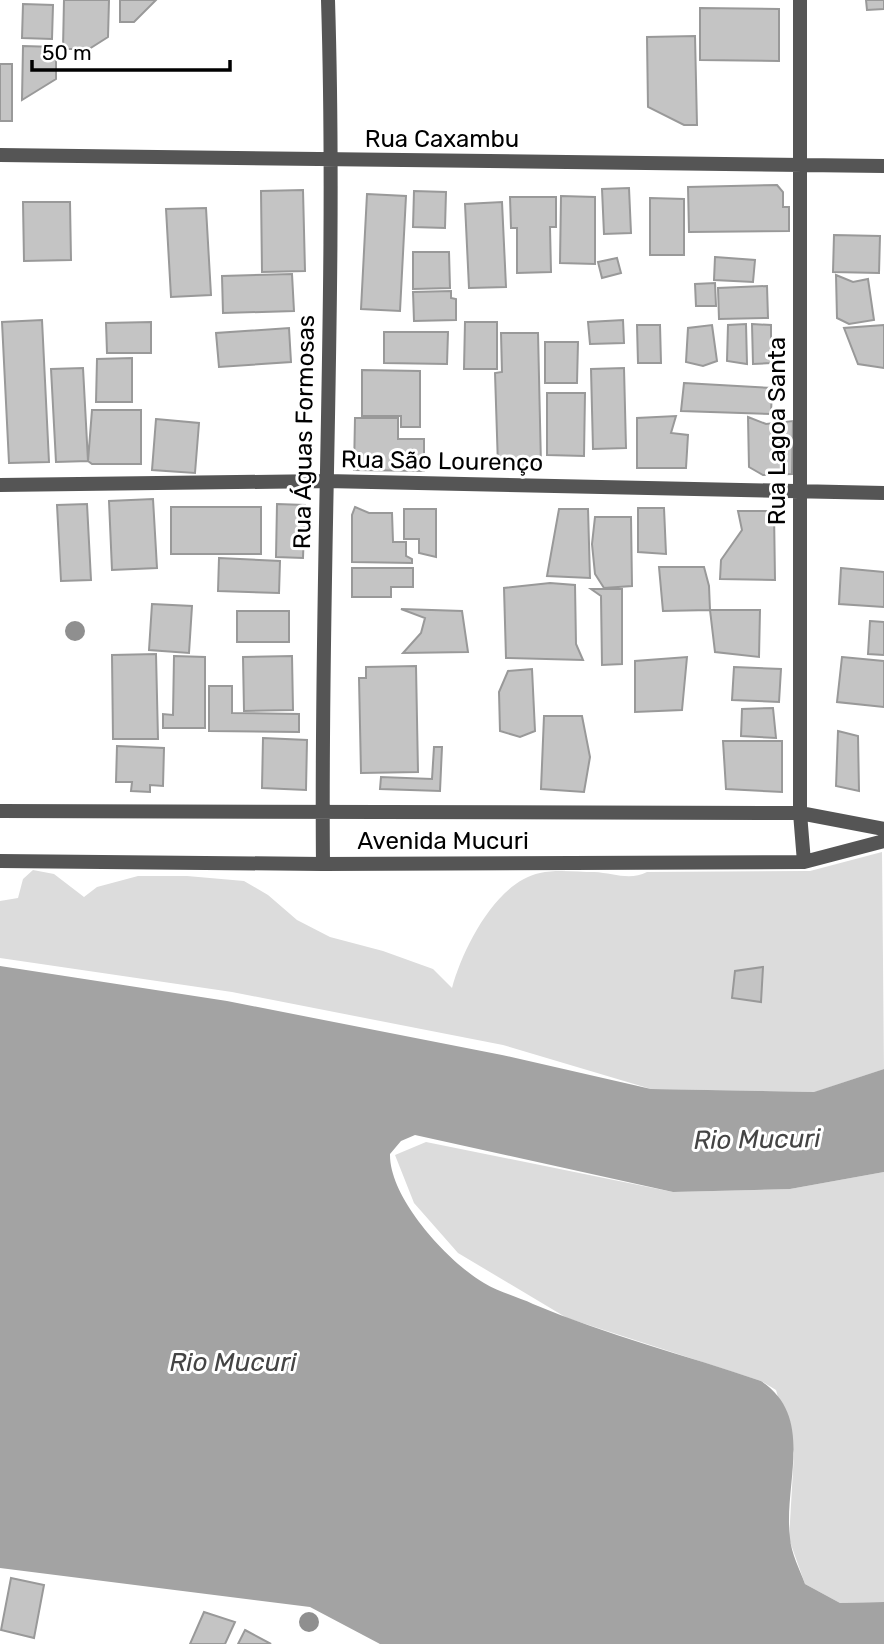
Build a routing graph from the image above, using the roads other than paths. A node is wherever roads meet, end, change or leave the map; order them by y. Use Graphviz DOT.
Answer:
graph roads {
  1 [pos="328,0"];
  2 [pos="800,0"];
  3 [pos="0,155"];
  4 [pos="333,161"];
  5 [pos="800,165"];
  6 [pos="884,166"];
  7 [pos="326,481"];
  8 [pos="0,485"];
  9 [pos="800,489"];
  10 [pos="884,493"];
  11 [pos="0,811"];
  12 [pos="323,812"];
  13 [pos="800,813"];
  14 [pos="884,829"];
  15 [pos="884,841"];
  16 [pos="0,861"];
  17 [pos="804,862"];
  18 [pos="323,864"];
  1 -- 4 [label="street, Rua Águas Formosas"];
  2 -- 5 [label="street, Rua Lagoa Santa"];
  3 -- 4 [label="street, Rua Caxambu"];
  4 -- 5 [label="street, Rua Caxambu"];
  4 -- 7 [label="street, Rua Águas Formosas"];
  5 -- 6 [label="street, Rua Caxambu"];
  5 -- 9 [label="street, Rua Lagoa Santa"];
  7 -- 8 [label="street, Rua São Lourenço"];
  7 -- 9 [label="street, Rua São Lourenço"];
  7 -- 12 [label="street, Rua Águas Formosas"];
  9 -- 10 [label="street, Rua São Lourenço"];
  9 -- 13 [label="street, Rua Lagoa Santa"];
  11 -- 12 [label="street, Avenida Mucuri"];
  12 -- 13 [label="street, Avenida Mucuri"];
  12 -- 18 [label="street, Rua Águas Formosas"];
  13 -- 14 [label="street, Avenida Mucuri"];
  13 -- 17 [label="street, Rua Lagoa Santa"];
  15 -- 17 [label="street, Avenida Mucuri"];
  16 -- 18 [label="street, Avenida Mucuri"];
  17 -- 18 [label="street, Avenida Mucuri"];
}
